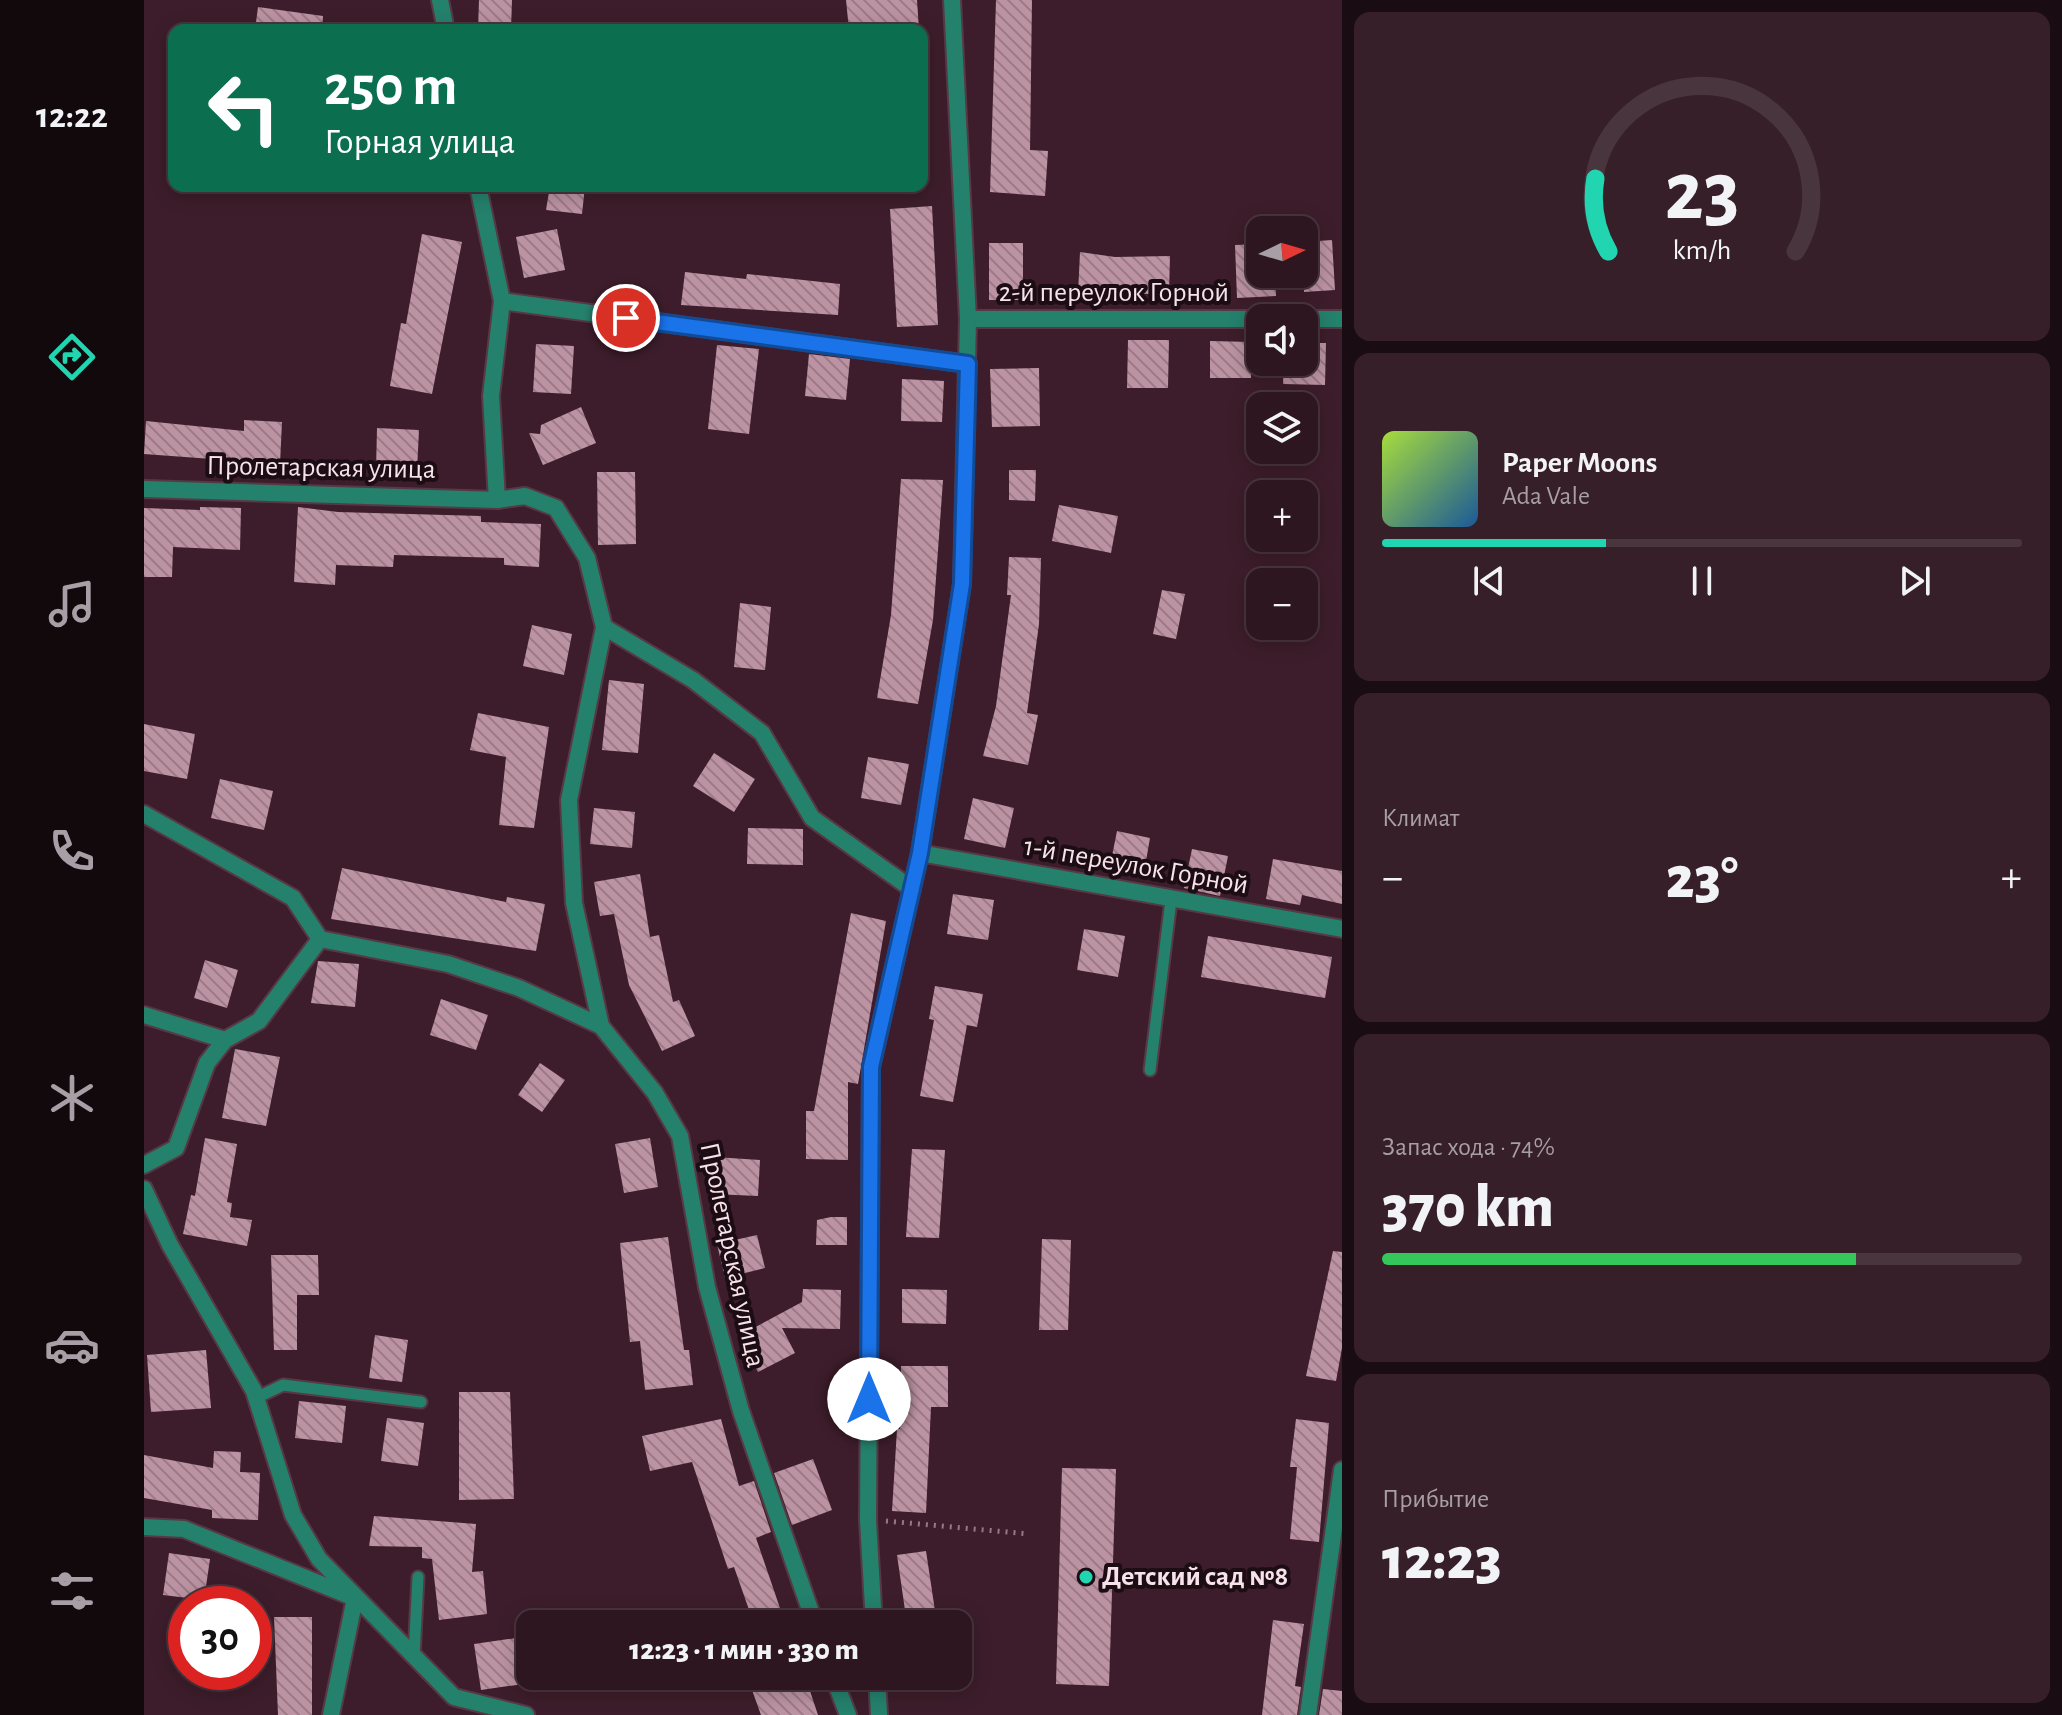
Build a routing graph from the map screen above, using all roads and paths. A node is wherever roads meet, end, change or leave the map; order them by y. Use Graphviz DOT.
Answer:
graph roads {
  1 [pos="440,0"];
  2 [pos="952,0"];
  3 [pos="445,24"];
  4 [pos="479,192"];
  5 [pos="502,301"];
  6 [pos="968,319"];
  7 [pos="1246,319"];
  8 [pos="1318,319"];
  9 [pos="1342,319"];
  10 [pos="968,364"];
  11 [pos="144,489"];
  12 [pos="497,500"];
  13 [pos="604,627"];
  14 [pos="144,814"];
  15 [pos="920,853"];
  16 [pos="912,889"];
  17 [pos="1171,900"];
  18 [pos="1342,929"];
  19 [pos="320,939"];
  20 [pos="144,1015"];
  21 [pos="601,1026"];
  22 [pos="225,1040"];
  23 [pos="1150,1070"];
  24 [pos="144,1165"];
  25 [pos="144,1189"];
  26 [pos="256,1398"];
  27 [pos="421,1402"];
  28 [pos="1342,1470"];
  29 [pos="868,1520"];
  30 [pos="144,1527"];
  31 [pos="1029,1534"];
  32 [pos="418,1577"];
  33 [pos="355,1598"];
  34 [pos="810,1610"];
  35 [pos="873,1610"];
  36 [pos="414,1657"];
  37 [pos="838,1690"];
  38 [pos="878,1690"];
  39 [pos="331,1715"];
  40 [pos="526,1715"];
  41 [pos="848,1715"];
  42 [pos="879,1715"];
  43 [pos="1308,1715"];
  1 -- 3 [label="street"];
  2 -- 6 [label="street"];
  4 -- 5 [label="street"];
  5 -- 10 [label="street"];
  5 -- 12 [label="street"];
  6 -- 7 [label="street, 2-й переулок Горной"];
  6 -- 10 [label="street"];
  8 -- 9 [label="street"];
  10 -- 15 [label="street"];
  11 -- 12 [label="street, Пролетарская улица"];
  12 -- 13 [label="street, Пролетарская улица"];
  13 -- 16 [label="street"];
  13 -- 21 [label="street, Пролетарская улица"];
  14 -- 19 [label="street"];
  15 -- 16 [label="street"];
  15 -- 17 [label="street, 1-й переулок Горной"];
  16 -- 29 [label="street"];
  17 -- 18 [label="street, 1-й переулок Горной"];
  17 -- 23 [label="lane"];
  19 -- 21 [label="street"];
  19 -- 22 [label="street"];
  20 -- 22 [label="street"];
  21 -- 34 [label="street, Пролетарская улица"];
  22 -- 24 [label="street"];
  25 -- 26 [label="street"];
  26 -- 27 [label="lane"];
  26 -- 33 [label="street"];
  28 -- 43 [label="street"];
  29 -- 31 [label="path"];
  29 -- 35 [label="street"];
  30 -- 33 [label="street"];
  32 -- 36 [label="lane"];
  33 -- 36 [label="street"];
  33 -- 39 [label="street"];
  36 -- 40 [label="street"];
  37 -- 41 [label="street"];
  38 -- 42 [label="street"];
}
